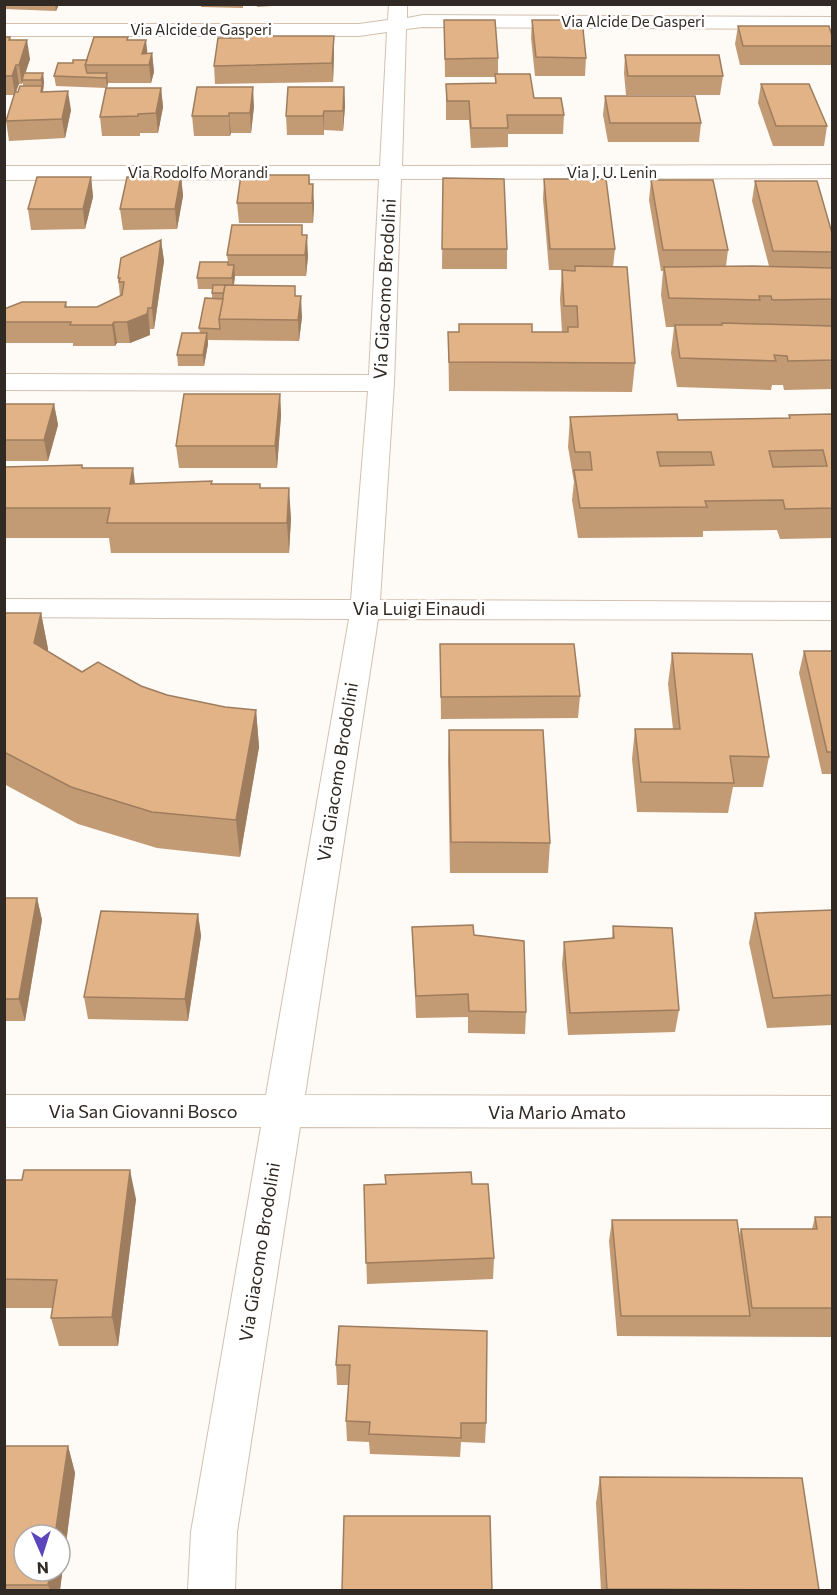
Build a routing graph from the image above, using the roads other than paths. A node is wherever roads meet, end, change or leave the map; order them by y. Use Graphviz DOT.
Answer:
graph roads {
  1 [pos="398,14"];
  2 [pos="832,23"];
  3 [pos="4,30"];
  4 [pos="832,172"];
  5 [pos="4,173"];
  6 [pos="391,173"];
  7 [pos="4,382"];
  8 [pos="381,383"];
  9 [pos="4,608"];
  10 [pos="365,609"];
  11 [pos="832,611"];
  12 [pos="4,1111"];
  13 [pos="832,1112"];
  14 [pos="282,1113"];
  15 [pos="214,1532"];
  16 [pos="195,1590"];
  17 [pos="211,1590"];
  1 -- 2 [label="street, Via Alcide De Gasperi"];
  1 -- 3 [label="street, Via Alcide de Gasperi"];
  1 -- 6 [label="street, Via Giacomo Brodolini"];
  4 -- 6 [label="street, Via J. U. Lenin"];
  5 -- 6 [label="street, Via Rodolfo Morandi"];
  6 -- 8 [label="street, Via Giacomo Brodolini"];
  7 -- 8 [label="street"];
  8 -- 10 [label="street, Via Giacomo Brodolini"];
  9 -- 10 [label="street, Via Luigi Einaudi"];
  10 -- 11 [label="street, Via Luigi Einaudi"];
  10 -- 14 [label="street, Via Giacomo Brodolini"];
  12 -- 14 [label="street, Via San Giovanni Bosco"];
  13 -- 14 [label="street, Via Mario Amato"];
  14 -- 15 [label="street, Via Giacomo Brodolini"];
  15 -- 16 [label="street"];
  15 -- 17 [label="street"];
}
